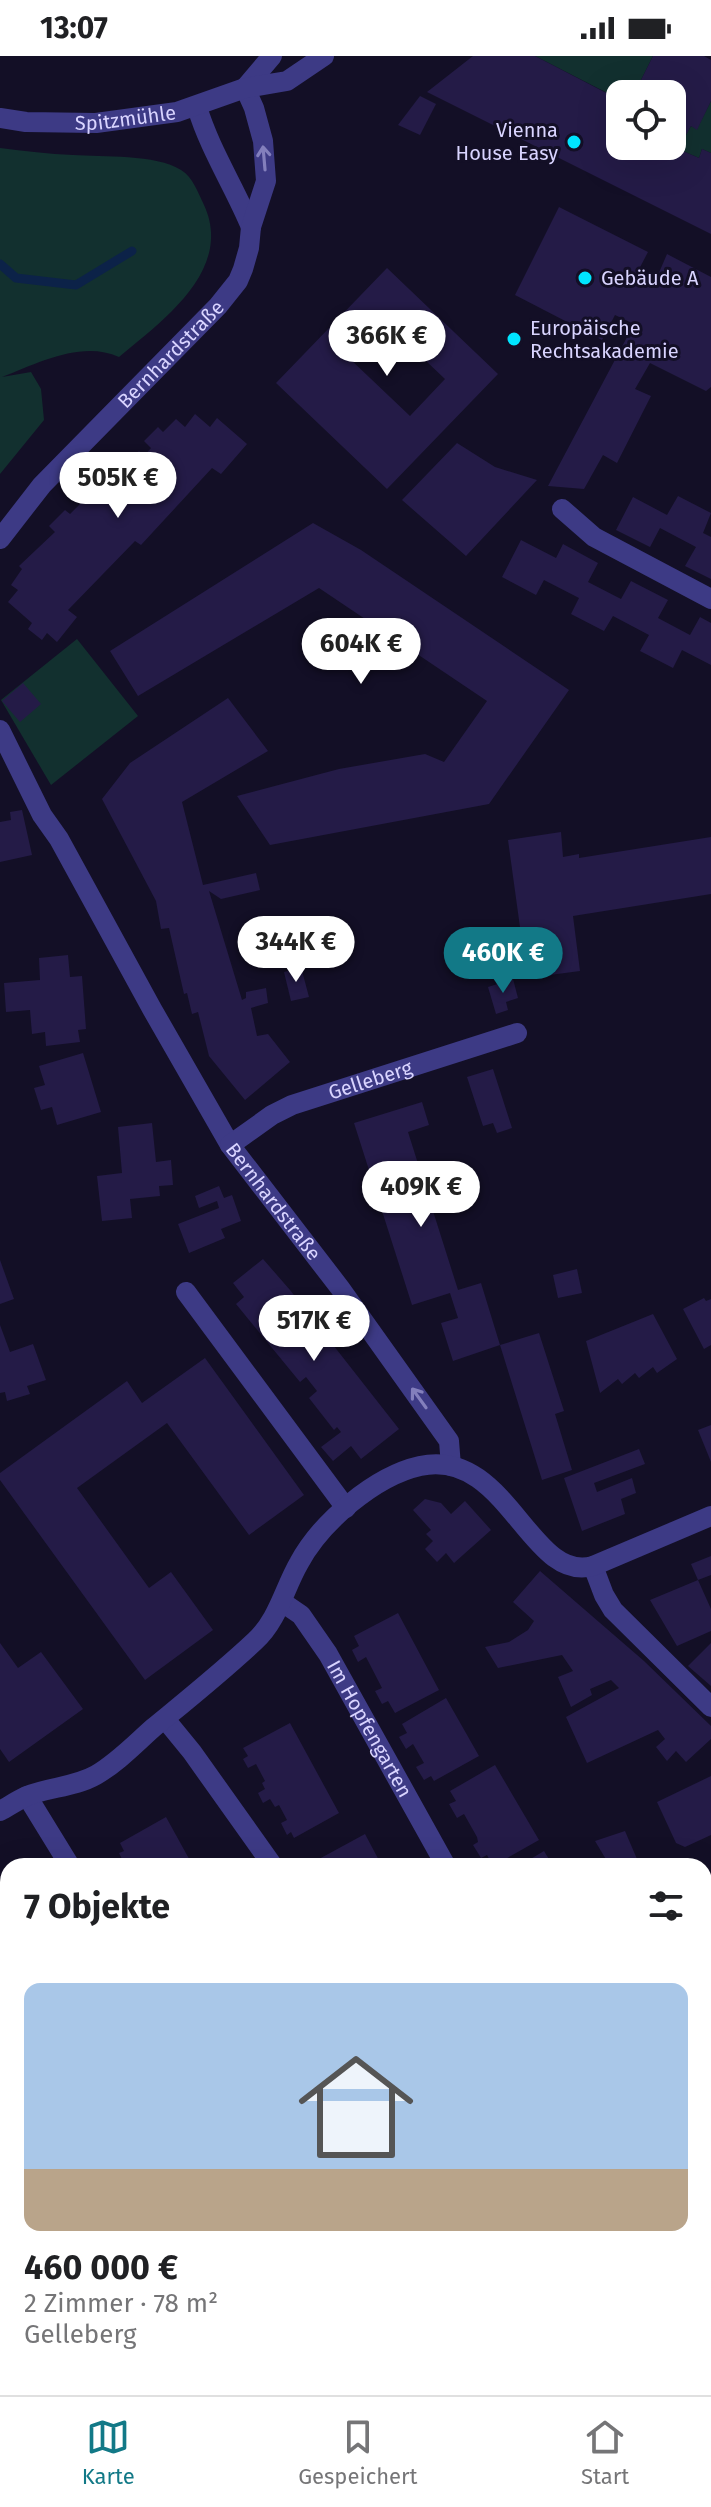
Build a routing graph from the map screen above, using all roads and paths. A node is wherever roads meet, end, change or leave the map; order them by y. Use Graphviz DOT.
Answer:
graph roads {
  1 [pos="272,56"];
  2 [pos="324,56"];
  3 [pos="245,88"];
  4 [pos="197,107"];
  5 [pos="0,118"];
  6 [pos="251,227"];
  7 [pos="562,509"];
  8 [pos="0,539"];
  9 [pos="711,599"];
  10 [pos="0,730"];
  11 [pos="517,1033"];
  12 [pos="230,1145"];
  13 [pos="186,1292"];
  14 [pos="451,1466"];
  15 [pos="346,1508"];
  16 [pos="711,1516"];
  17 [pos="593,1566"];
  18 [pos="282,1602"];
  19 [pos="711,1707"];
  20 [pos="165,1719"];
  21 [pos="27,1796"];
  22 [pos="0,1811"];
  23 [pos="65,1858"];
  24 [pos="267,1858"];
  25 [pos="442,1858"];
  1 -- 3 [label="street"];
  2 -- 3 [label="street, Spitzmühle"];
  3 -- 4 [label="street, Spitzmühle"];
  6 -- 3 [label="street, Bernhardstraße, one-way"];
  4 -- 5 [label="street, Spitzmühle"];
  4 -- 6 [label="street"];
  6 -- 8 [label="street, Bernhardstraße"];
  7 -- 9 [label="street"];
  10 -- 12 [label="street, Bernhardstraße"];
  11 -- 12 [label="street, Gelleberg"];
  14 -- 12 [label="street, Bernhardstraße, one-way"];
  13 -- 15 [label="street"];
  14 -- 15 [label="street"];
  14 -- 17 [label="street"];
  15 -- 18 [label="street"];
  16 -- 17 [label="street"];
  17 -- 19 [label="street"];
  18 -- 20 [label="street"];
  18 -- 25 [label="street, Im Hopfengarten"];
  20 -- 21 [label="street"];
  20 -- 24 [label="street"];
  21 -- 22 [label="street"];
  21 -- 23 [label="street"];
}
